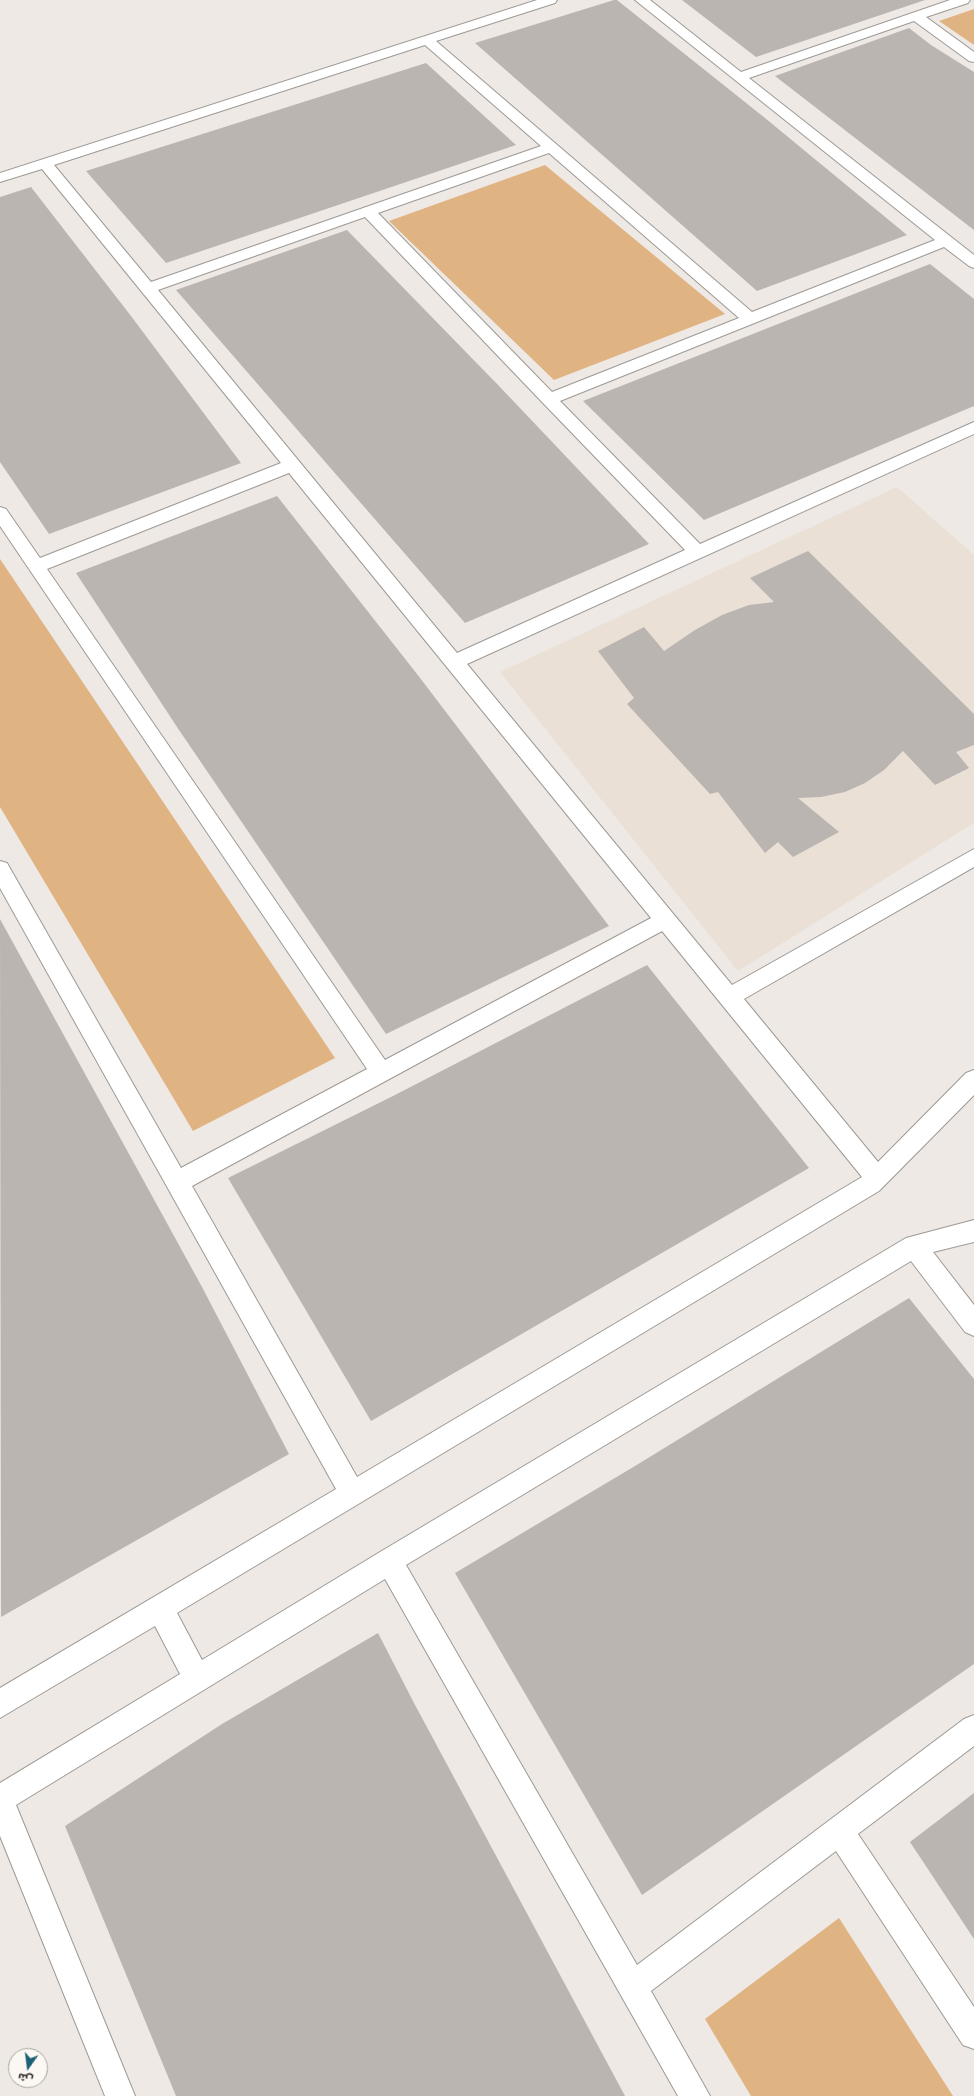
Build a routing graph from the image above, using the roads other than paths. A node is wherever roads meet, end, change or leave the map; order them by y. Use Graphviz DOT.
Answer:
graph roads {
  1 [pos="550,0"];
  2 [pos="642,0"];
  3 [pos="963,0"];
  4 [pos="915,16"];
  5 [pos="427,40"];
  6 [pos="974,58"];
  7 [pos="739,77"];
  8 [pos="551,147"];
  9 [pos="45,163"];
  10 [pos="0,178"];
  11 [pos="368,211"];
  12 [pos="946,241"];
  13 [pos="974,263"];
  14 [pos="148,288"];
  15 [pos="750,319"];
  16 [pos="549,399"];
  17 [pos="974,427"];
  18 [pos="293,465"];
  19 [pos="0,513"];
  20 [pos="697,552"];
  21 [pos="36,566"];
  22 [pos="454,662"];
  23 [pos="974,858"];
  24 [pos="0,869"];
  25 [pos="665,920"];
  26 [pos="729,997"];
  27 [pos="382,1073"];
  28 [pos="974,1080"];
  29 [pos="877,1178"];
  30 [pos="178,1182"];
  31 [pos="974,1231"];
  32 [pos="914,1246"];
  33 [pos="974,1324"];
  34 [pos="353,1494"];
  35 [pos="389,1561"];
  36 [pos="160,1608"];
  37 [pos="197,1679"];
  38 [pos="0,1704"];
  39 [pos="974,1729"];
  40 [pos="0,1800"];
  41 [pos="839,1831"];
  42 [pos="632,1986"];
  43 [pos="974,2034"];
  44 [pos="120,2096"];
  45 [pos="695,2096"];
  1 -- 5 [label="street"];
  2 -- 7 [label="street"];
  3 -- 4 [label="street"];
  4 -- 6 [label="street"];
  4 -- 7 [label="street"];
  5 -- 8 [label="street"];
  5 -- 9 [label="street"];
  7 -- 12 [label="street"];
  8 -- 11 [label="street"];
  8 -- 15 [label="street"];
  9 -- 10 [label="street"];
  9 -- 14 [label="street"];
  11 -- 14 [label="street"];
  11 -- 16 [label="street"];
  12 -- 13 [label="street"];
  12 -- 15 [label="street"];
  14 -- 18 [label="street"];
  15 -- 16 [label="street"];
  16 -- 20 [label="street"];
  17 -- 20 [label="street"];
  18 -- 21 [label="street"];
  18 -- 22 [label="street"];
  19 -- 21 [label="street"];
  20 -- 22 [label="street"];
  21 -- 27 [label="street"];
  22 -- 25 [label="street"];
  23 -- 26 [label="street"];
  24 -- 30 [label="street"];
  25 -- 26 [label="street"];
  25 -- 27 [label="street"];
  26 -- 29 [label="street"];
  27 -- 30 [label="street"];
  28 -- 29 [label="street"];
  29 -- 34 [label="street"];
  30 -- 34 [label="street"];
  31 -- 32 [label="street"];
  32 -- 33 [label="street"];
  32 -- 35 [label="street"];
  34 -- 36 [label="street"];
  35 -- 37 [label="street"];
  35 -- 42 [label="street"];
  36 -- 37 [label="street"];
  36 -- 38 [label="street"];
  37 -- 40 [label="street"];
  39 -- 41 [label="street"];
  40 -- 44 [label="street"];
  41 -- 42 [label="street"];
  41 -- 43 [label="street"];
  42 -- 45 [label="street"];
}
